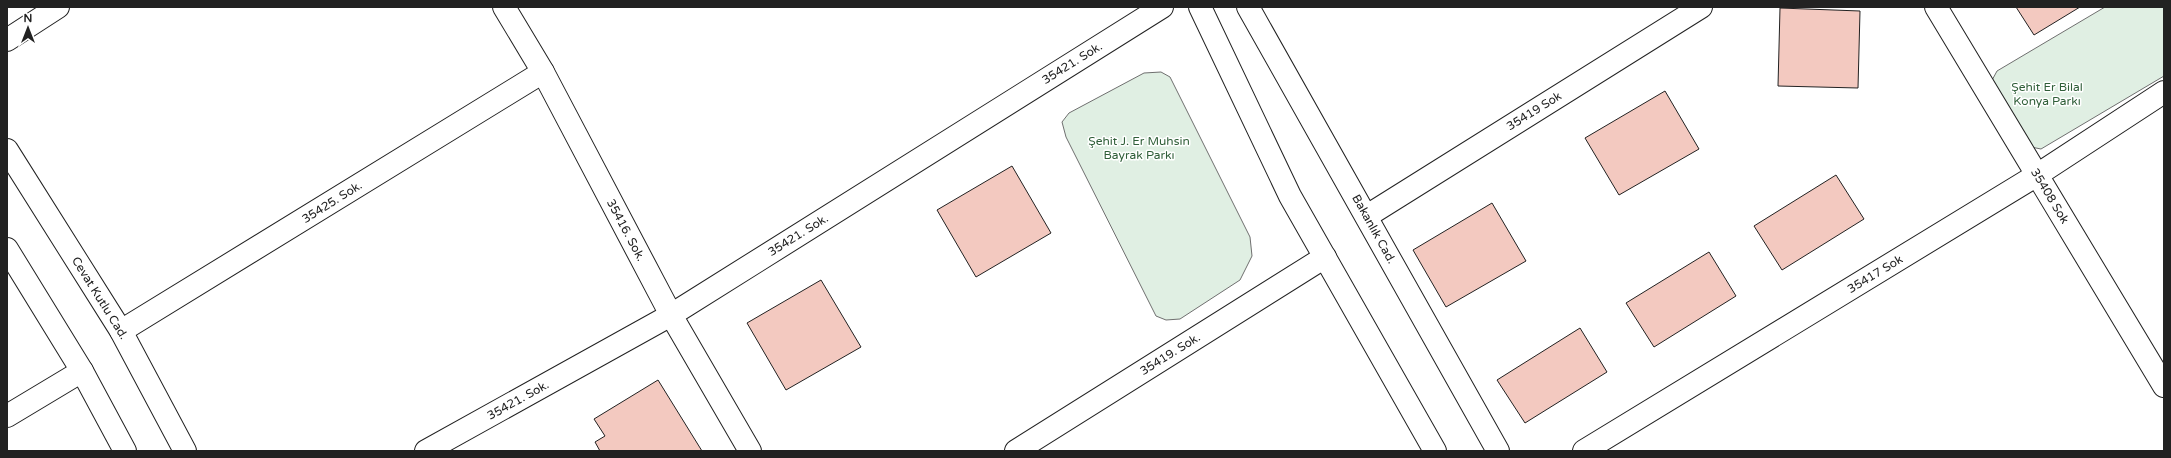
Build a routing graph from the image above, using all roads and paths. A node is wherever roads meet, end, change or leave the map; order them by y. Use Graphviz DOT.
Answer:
graph roads {
  1 [pos="58,7"];
  2 [pos="504,7"];
  3 [pos="1162,7"];
  4 [pos="1200,7"];
  5 [pos="1248,7"];
  6 [pos="1701,7"];
  7 [pos="1936,7"];
  8 [pos="7,40"];
  9 [pos="543,72"];
  10 [pos="2164,92"];
  11 [pos="7,150"];
  12 [pos="2038,175"];
  13 [pos="1367,216"];
  14 [pos="7,249"];
  15 [pos="1324,257"];
  16 [pos="671,315"];
  17 [pos="121,331"];
  18 [pos="82,371"];
  19 [pos="2164,386"];
  20 [pos="7,416"];
  21 [pos="125,451"];
  22 [pos="185,451"];
  23 [pos="426,451"];
  24 [pos="750,451"];
  25 [pos="1016,451"];
  26 [pos="1435,451"];
  27 [pos="1498,451"];
  28 [pos="1584,451"];
  1 -- 8 [label="street"];
  2 -- 9 [label="street, 35416. Sok."];
  3 -- 16 [label="street, 35421. Sok."];
  4 -- 15 [label="street"];
  5 -- 13 [label="street, Bakanlık Cad."];
  6 -- 13 [label="street, 35419 Sok"];
  7 -- 12 [label="street, 35408 Sok"];
  9 -- 16 [label="street, 35416. Sok."];
  9 -- 17 [label="street, 35425. Sok."];
  10 -- 12 [label="street, 35417 Sok"];
  11 -- 17 [label="street, Cevat Kutlu Cad."];
  12 -- 19 [label="street, 35408 Sok"];
  12 -- 28 [label="street, 35417 Sok"];
  13 -- 27 [label="street, Bakanlık Cad."];
  14 -- 18 [label="street"];
  15 -- 25 [label="street, 35419. Sok."];
  15 -- 26 [label="street"];
  16 -- 23 [label="street, 35421. Sok."];
  16 -- 24 [label="street, 35416. Sok."];
  17 -- 22 [label="street, Cevat Kutlu Cad."];
  18 -- 20 [label="street"];
  18 -- 21 [label="street"];
}
